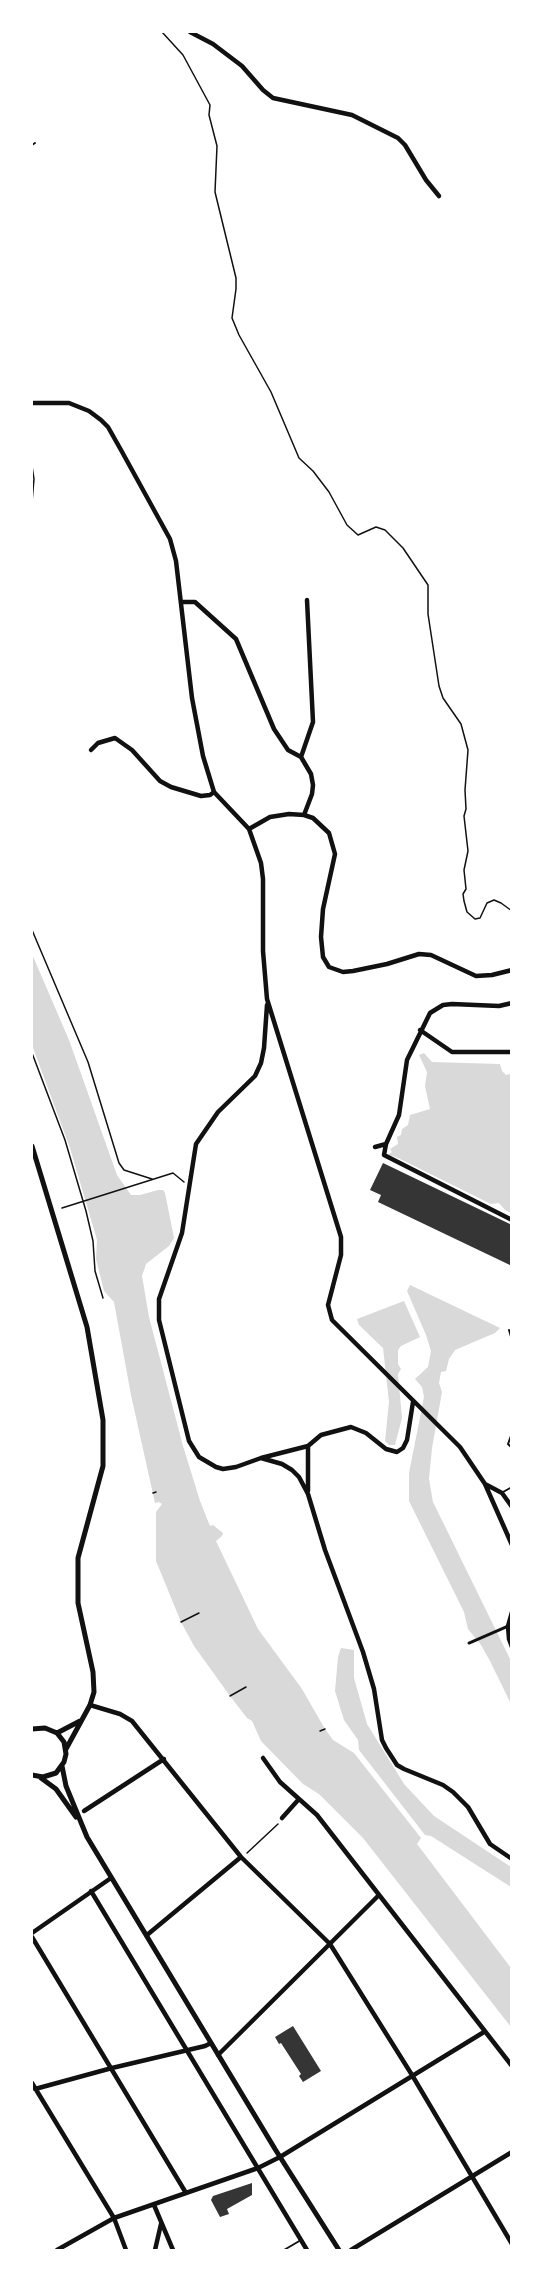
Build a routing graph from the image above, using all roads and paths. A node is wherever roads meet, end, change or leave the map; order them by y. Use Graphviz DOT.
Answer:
graph roads {
  1 [pos="162,32"];
  2 [pos="190,32"];
  3 [pos="439,196"];
  4 [pos="32,403"];
  5 [pos="32,466"];
  6 [pos="32,502"];
  7 [pos="307,600"];
  8 [pos="181,602"];
  9 [pos="91,750"];
  10 [pos="301,757"];
  11 [pos="214,792"];
  12 [pos="304,815"];
  13 [pos="249,829"];
  14 [pos="512,912"];
  15 [pos="32,930"];
  16 [pos="512,970"];
  17 [pos="267,999"];
  18 [pos="512,1003"];
  19 [pos="420,1030"];
  20 [pos="512,1052"];
  21 [pos="32,1053"];
  22 [pos="386,1144"];
  23 [pos="32,1146"];
  24 [pos="375,1147"];
  25 [pos="152,1179"];
  26 [pos="189,1186"];
  27 [pos="62,1208"];
  28 [pos="512,1220"];
  29 [pos="103,1298"];
  30 [pos="509,1330"];
  31 [pos="512,1340"];
  32 [pos="413,1402"];
  33 [pos="512,1433"];
  34 [pos="308,1446"];
  35 [pos="512,1448"];
  36 [pos="261,1458"];
  37 [pos="485,1484"];
  38 [pos="512,1487"];
  39 [pos="502,1492"];
  40 [pos="308,1494"];
  41 [pos="512,1507"];
  42 [pos="512,1545"];
  43 [pos="512,1612"];
  44 [pos="199,1613"];
  45 [pos="181,1622"];
  46 [pos="508,1626"];
  47 [pos="469,1643"];
  48 [pos="512,1647"];
  49 [pos="246,1687"];
  50 [pos="230,1696"];
  51 [pos="90,1704"];
  52 [pos="81,1720"];
  53 [pos="32,1729"];
  54 [pos="325,1729"];
  55 [pos="320,1731"];
  56 [pos="57,1733"];
  57 [pos="66,1749"];
  58 [pos="263,1758"];
  59 [pos="164,1760"];
  60 [pos="62,1766"];
  61 [pos="35,1776"];
  62 [pos="299,1799"];
  63 [pos="84,1811"];
  64 [pos="282,1818"];
  65 [pos="79,1821"];
  66 [pos="242,1857"];
  67 [pos="512,1859"];
  68 [pos="111,1878"];
  69 [pos="91,1891"];
  70 [pos="379,1895"];
  71 [pos="32,1935"];
  72 [pos="147,1935"];
  73 [pos="330,1944"];
  74 [pos="484,2032"];
  75 [pos="211,2043"];
  76 [pos="187,2051"];
  77 [pos="218,2055"];
  78 [pos="512,2066"];
  79 [pos="112,2068"];
  80 [pos="412,2075"];
  81 [pos="32,2083"];
  82 [pos="35,2089"];
  83 [pos="512,2152"];
  84 [pos="280,2157"];
  85 [pos="258,2168"];
  86 [pos="471,2178"];
  87 [pos="186,2193"];
  88 [pos="154,2205"];
  89 [pos="114,2218"];
  90 [pos="161,2224"];
  91 [pos="300,2240"];
  92 [pos="512,2244"];
  93 [pos="57,2250"];
  94 [pos="126,2250"];
  95 [pos="155,2250"];
  96 [pos="173,2250"];
  97 [pos="284,2250"];
  98 [pos="307,2250"];
  99 [pos="339,2250"];
  100 [pos="351,2250"];
  1 -- 14 [label="path"];
  2 -- 3 [label="street"];
  4 -- 8 [label="street"];
  5 -- 6 [label="path"];
  7 -- 10 [label="street"];
  8 -- 10 [label="street"];
  8 -- 11 [label="street"];
  9 -- 11 [label="street"];
  10 -- 12 [label="street"];
  11 -- 13 [label="street"];
  12 -- 13 [label="street"];
  12 -- 16 [label="street"];
  13 -- 17 [label="street"];
  15 -- 25 [label="path"];
  17 -- 26 [label="street"];
  17 -- 32 [label="street"];
  18 -- 19 [label="street"];
  19 -- 20 [label="street"];
  19 -- 22 [label="street"];
  21 -- 29 [label="path"];
  22 -- 24 [label="street"];
  22 -- 28 [label="street"];
  23 -- 51 [label="street"];
  25 -- 26 [label="path"];
  25 -- 27 [label="path"];
  26 -- 36 [label="street"];
  30 -- 31 [label="lane"];
  32 -- 34 [label="street"];
  32 -- 37 [label="street"];
  33 -- 35 [label="lane"];
  34 -- 36 [label="street"];
  34 -- 40 [label="street"];
  36 -- 40 [label="street"];
  37 -- 39 [label="street"];
  37 -- 42 [label="street"];
  38 -- 39 [label="lane"];
  39 -- 41 [label="street"];
  40 -- 67 [label="street"];
  43 -- 46 [label="street"];
  44 -- 45 [label="path"];
  46 -- 47 [label="street"];
  46 -- 48 [label="street"];
  49 -- 50 [label="path"];
  51 -- 52 [label="street"];
  51 -- 59 [label="street"];
  52 -- 56 [label="street"];
  52 -- 57 [label="street"];
  53 -- 56 [label="street"];
  54 -- 55 [label="path"];
  56 -- 57 [label="street"];
  57 -- 60 [label="street"];
  58 -- 62 [label="street"];
  59 -- 63 [label="street"];
  59 -- 66 [label="street"];
  60 -- 61 [label="street"];
  60 -- 65 [label="street"];
  61 -- 65 [label="street"];
  62 -- 64 [label="street"];
  62 -- 70 [label="street"];
  64 -- 66 [label="path"];
  65 -- 68 [label="street"];
  66 -- 72 [label="street"];
  66 -- 73 [label="street"];
  68 -- 69 [label="street"];
  68 -- 72 [label="street"];
  69 -- 71 [label="street"];
  69 -- 76 [label="street"];
  70 -- 73 [label="street"];
  70 -- 74 [label="street"];
  71 -- 79 [label="street"];
  72 -- 75 [label="street"];
  73 -- 77 [label="street"];
  73 -- 80 [label="street"];
  74 -- 78 [label="street"];
  74 -- 80 [label="street"];
  75 -- 76 [label="street"];
  75 -- 77 [label="street"];
  76 -- 79 [label="street"];
  76 -- 85 [label="street"];
  77 -- 84 [label="street"];
  79 -- 82 [label="street"];
  79 -- 87 [label="street"];
  80 -- 84 [label="street"];
  80 -- 86 [label="street"];
  81 -- 82 [label="street"];
  82 -- 89 [label="street"];
  83 -- 86 [label="street"];
  84 -- 85 [label="street"];
  84 -- 99 [label="street"];
  85 -- 87 [label="street"];
  85 -- 91 [label="street"];
  86 -- 92 [label="street"];
  86 -- 100 [label="street"];
  87 -- 88 [label="street"];
  88 -- 89 [label="street"];
  88 -- 90 [label="street"];
  89 -- 93 [label="street"];
  89 -- 94 [label="street"];
  90 -- 95 [label="street"];
  90 -- 96 [label="street"];
  91 -- 97 [label="lane"];
  91 -- 98 [label="street"];
}
